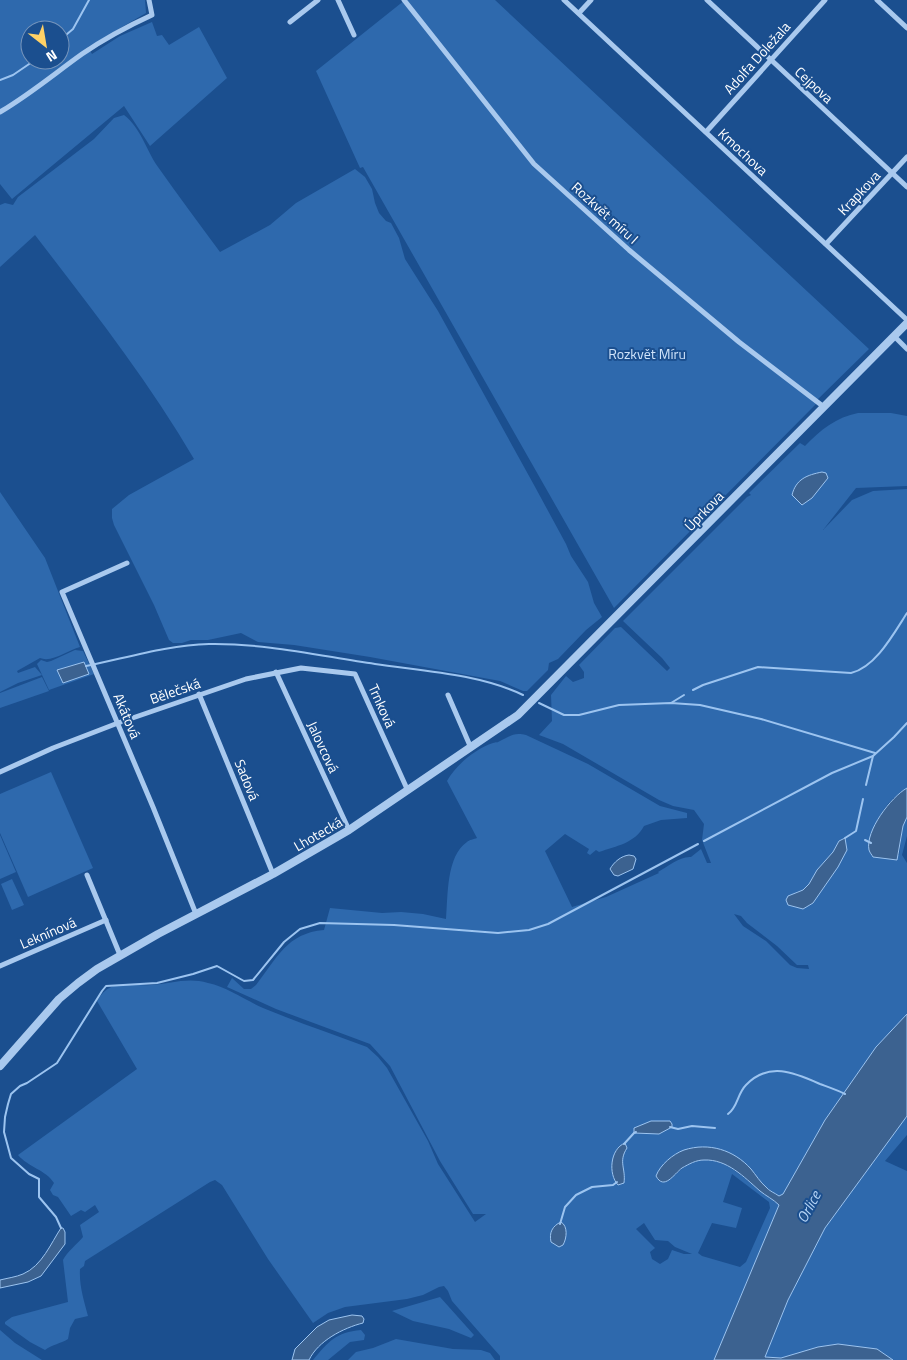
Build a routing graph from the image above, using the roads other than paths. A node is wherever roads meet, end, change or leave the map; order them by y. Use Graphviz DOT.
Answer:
graph roads {
  1 [pos="149,0"];
  2 [pos="318,0"];
  3 [pos="338,0"];
  4 [pos="404,0"];
  5 [pos="564,0"];
  6 [pos="591,0"];
  7 [pos="707,0"];
  8 [pos="825,0"];
  9 [pos="877,0"];
  10 [pos="579,13"];
  11 [pos="290,22"];
  12 [pos="907,28"];
  13 [pos="354,35"];
  14 [pos="771,60"];
  15 [pos="0,112"];
  16 [pos="706,132"];
  17 [pos="907,157"];
  18 [pos="892,174"];
  19 [pos="907,187"];
  20 [pos="826,244"];
  21 [pos="907,320"];
  22 [pos="907,323"];
  23 [pos="894,336"];
  24 [pos="907,349"];
  25 [pos="824,407"];
  26 [pos="127,563"];
  27 [pos="276,672"];
  28 [pos="199,694"];
  29 [pos="448,695"];
  30 [pos="518,715"];
  31 [pos="118,723"];
  32 [pos="472,748"];
  33 [pos="0,772"];
  34 [pos="408,792"];
  35 [pos="349,830"];
  36 [pos="273,874"];
  37 [pos="87,876"];
  38 [pos="196,914"];
  39 [pos="106,920"];
  40 [pos="120,955"];
  41 [pos="0,966"];
  42 [pos="0,1066"];
  1 -- 15 [label="street"];
  2 -- 11 [label="street"];
  3 -- 13 [label="street"];
  4 -- 25 [label="street, Rozkvět míru I"];
  5 -- 10 [label="street, Kmochova"];
  6 -- 10 [label="street"];
  7 -- 14 [label="street, Cejpova"];
  8 -- 14 [label="street, Adolfa Doležala"];
  9 -- 12 [label="street"];
  10 -- 16 [label="street, Kmochova"];
  14 -- 16 [label="street, Adolfa Doležala"];
  14 -- 18 [label="street, Cejpova"];
  16 -- 20 [label="street, Kmochova"];
  17 -- 18 [label="street, Krapkova"];
  18 -- 19 [label="street, Cejpova"];
  18 -- 20 [label="street, Krapkova"];
  20 -- 21 [label="street, Kmochova"];
  22 -- 23 [label="street, Úprkova"];
  23 -- 24 [label="street"];
  23 -- 25 [label="street, Úprkova"];
  25 -- 30 [label="street, Úprkova"];
  26 -- 31 [label="street, Akátová"];
  27 -- 28 [label="street, Bělečská"];
  27 -- 34 [label="street, Trnková"];
  27 -- 35 [label="street, Jalovcová"];
  28 -- 31 [label="street, Bělečská"];
  28 -- 36 [label="street, Sadová"];
  29 -- 32 [label="street"];
  30 -- 32 [label="street, Lhotecká"];
  31 -- 33 [label="street, Bělečská"];
  31 -- 38 [label="street, Akátová"];
  32 -- 34 [label="street, Lhotecká"];
  34 -- 35 [label="street, Lhotecká"];
  35 -- 36 [label="street, Lhotecká"];
  36 -- 38 [label="street, Lhotecká"];
  37 -- 39 [label="street"];
  38 -- 40 [label="street, Lhotecká"];
  39 -- 40 [label="street"];
  39 -- 41 [label="street, Leknínová"];
  40 -- 42 [label="street, Lhotecká"];
}
